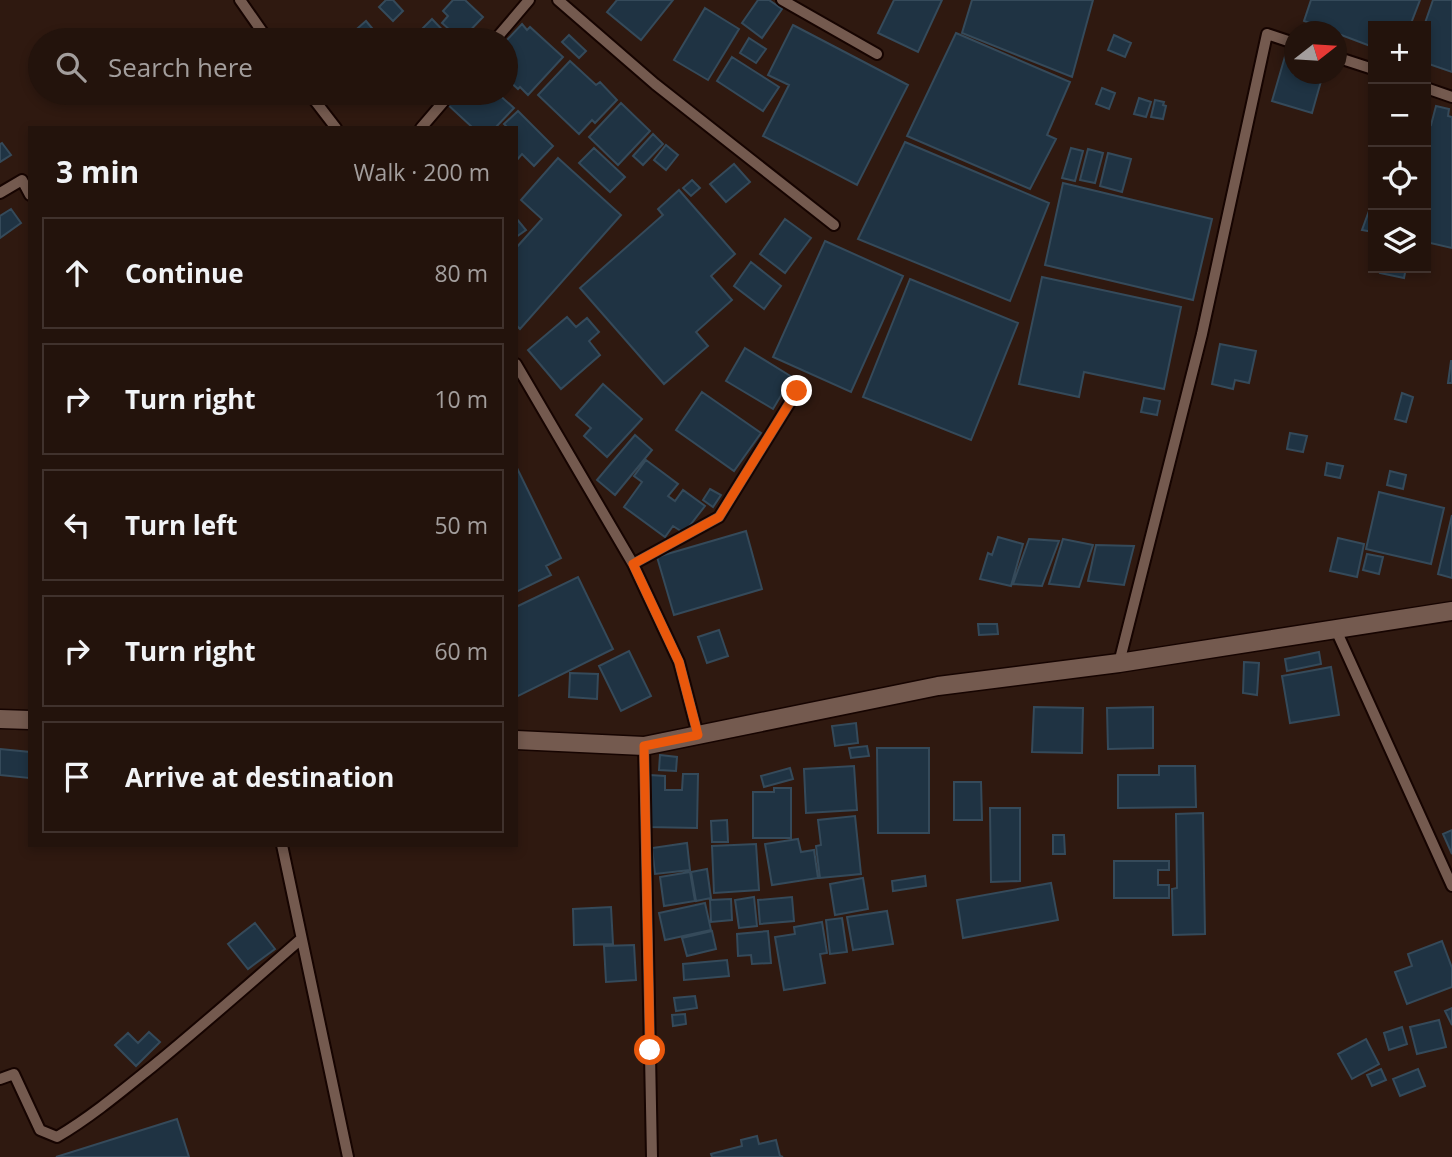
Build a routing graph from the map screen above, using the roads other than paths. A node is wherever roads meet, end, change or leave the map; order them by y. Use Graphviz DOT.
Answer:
graph roads {
  1 [pos="240,0"];
  2 [pos="529,0"];
  3 [pos="558,0"];
  4 [pos="782,0"];
  5 [pos="260,28"];
  6 [pos="505,28"];
  7 [pos="1284,40"];
  8 [pos="877,54"];
  9 [pos="1347,61"];
  10 [pos="1368,67"];
  11 [pos="1431,90"];
  12 [pos="1452,97"];
  13 [pos="318,105"];
  14 [pos="441,105"];
  15 [pos="334,126"];
  16 [pos="423,126"];
  17 [pos="28,191"];
  18 [pos="0,193"];
  19 [pos="834,225"];
  20 [pos="518,367"];
  21 [pos="797,391"];
  22 [pos="633,564"];
  23 [pos="1452,611"];
  24 [pos="1336,629"];
  25 [pos="1119,663"];
  26 [pos="0,719"];
  27 [pos="28,720"];
  28 [pos="698,735"];
  29 [pos="518,740"];
  30 [pos="644,746"];
  31 [pos="282,847"];
  32 [pos="1452,886"];
  33 [pos="301,939"];
  34 [pos="0,1079"];
  35 [pos="348,1157"];
  36 [pos="652,1157"];
  1 -- 5 [label="lane"];
  2 -- 6 [label="lane"];
  3 -- 19 [label="lane"];
  4 -- 8 [label="lane"];
  7 -- 25 [label="lane"];
  9 -- 10 [label="lane"];
  11 -- 12 [label="lane"];
  13 -- 15 [label="lane"];
  14 -- 16 [label="lane"];
  17 -- 18 [label="lane"];
  20 -- 22 [label="lane"];
  21 -- 22 [label="lane"];
  22 -- 28 [label="lane"];
  23 -- 24 [label="street"];
  24 -- 25 [label="street"];
  24 -- 32 [label="lane"];
  25 -- 28 [label="street"];
  26 -- 27 [label="street"];
  28 -- 30 [label="street"];
  29 -- 30 [label="street"];
  30 -- 36 [label="lane"];
  31 -- 33 [label="lane"];
  33 -- 34 [label="lane"];
  33 -- 35 [label="lane"];
}
